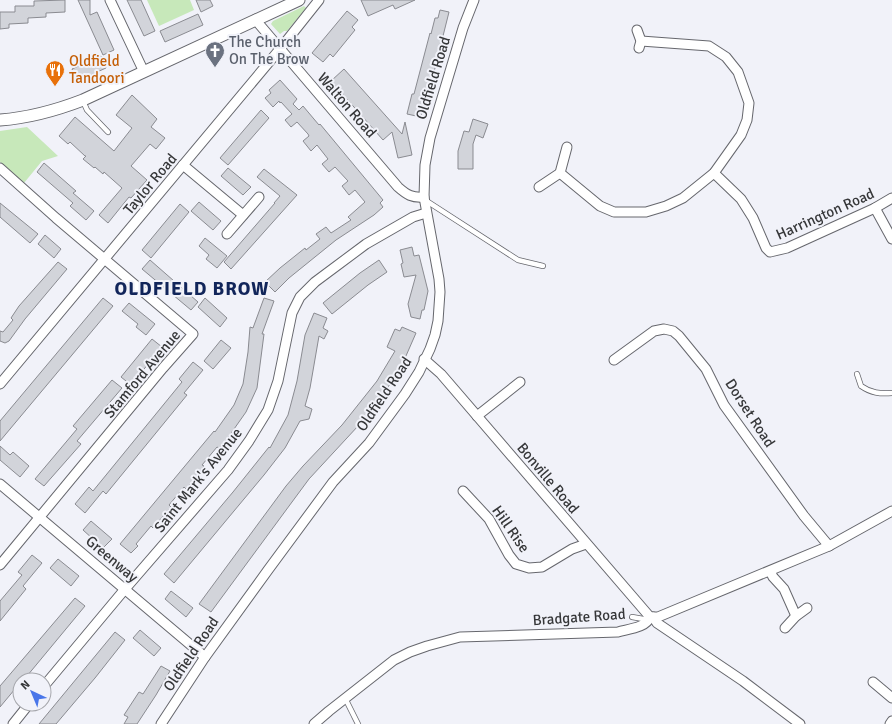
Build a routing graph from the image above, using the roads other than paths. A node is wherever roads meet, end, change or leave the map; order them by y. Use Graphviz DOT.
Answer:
graph roads {
  1 [pos="110,0"];
  2 [pos="299,0"];
  3 [pos="319,0"];
  4 [pos="474,0"];
  5 [pos="256,19"];
  6 [pos="636,30"];
  7 [pos="280,49"];
  8 [pos="144,72"];
  9 [pos="82,100"];
  10 [pos="0,120"];
  11 [pos="108,132"];
  12 [pos="566,147"];
  13 [pos="183,165"];
  14 [pos="0,168"];
  15 [pos="560,173"];
  16 [pos="714,173"];
  17 [pos="539,187"];
  18 [pos="260,197"];
  19 [pos="424,198"];
  20 [pos="892,198"];
  21 [pos="875,208"];
  22 [pos="426,213"];
  23 [pos="243,215"];
  24 [pos="227,234"];
  25 [pos="892,239"];
  26 [pos="105,259"];
  27 [pos="543,266"];
  28 [pos="424,359"];
  29 [pos="614,360"];
  30 [pos="4,372"];
  31 [pos="857,374"];
  32 [pos="520,382"];
  33 [pos="0,384"];
  34 [pos="892,393"];
  35 [pos="477,416"];
  36 [pos="0,484"];
  37 [pos="463,491"];
  38 [pos="892,511"];
  39 [pos="40,517"];
  40 [pos="586,544"];
  41 [pos="829,546"];
  42 [pos="0,565"];
  43 [pos="770,571"];
  44 [pos="125,589"];
  45 [pos="807,608"];
  46 [pos="796,616"];
  47 [pos="632,617"];
  48 [pos="651,618"];
  49 [pos="785,628"];
  50 [pos="205,657"];
  51 [pos="52,676"];
  52 [pos="873,682"];
  53 [pos="345,698"];
  54 [pos="892,698"];
  55 [pos="23,712"];
  56 [pos="892,721"];
  57 [pos="13,724"];
  58 [pos="161,724"];
  59 [pos="314,724"];
  60 [pos="358,724"];
  61 [pos="800,724"];
  62 [pos="890,724"];
  1 -- 8 [label="street"];
  2 -- 5 [label="street"];
  3 -- 7 [label="street, Taylor Road"];
  4 -- 19 [label="street, Oldfield Road"];
  5 -- 7 [label="street, Walton Road"];
  5 -- 8 [label="street"];
  6 -- 16 [label="street"];
  7 -- 13 [label="street, Taylor Road"];
  7 -- 19 [label="street, Walton Road"];
  8 -- 9 [label="street"];
  9 -- 10 [label="street"];
  9 -- 11 [label="lane"];
  12 -- 15 [label="street"];
  13 -- 23 [label="street"];
  13 -- 26 [label="street, Taylor Road"];
  14 -- 26 [label="street, Stamford Avenue"];
  15 -- 16 [label="street"];
  15 -- 17 [label="street"];
  16 -- 21 [label="street, Harrington Road"];
  18 -- 23 [label="street"];
  19 -- 22 [label="street, Oldfield Road"];
  19 -- 27 [label="lane"];
  20 -- 21 [label="street, Harrington Road"];
  21 -- 25 [label="street"];
  22 -- 28 [label="street, Oldfield Road"];
  22 -- 44 [label="street, Saint Mark's Avenue"];
  23 -- 24 [label="street"];
  26 -- 30 [label="street, Taylor Road"];
  26 -- 39 [label="street, Stamford Avenue"];
  28 -- 35 [label="street, Bonville Road"];
  28 -- 50 [label="street, Oldfield Road"];
  29 -- 41 [label="street, Dorset Road"];
  30 -- 33 [label="street, Taylor Road"];
  31 -- 34 [label="lane"];
  32 -- 35 [label="street"];
  35 -- 40 [label="street, Bonville Road"];
  36 -- 39 [label="street, Greenway"];
  37 -- 40 [label="street, Hill Rise"];
  38 -- 41 [label="street, Bradgate Road"];
  39 -- 42 [label="street"];
  39 -- 44 [label="street, Greenway"];
  40 -- 48 [label="street, Bonville Road"];
  41 -- 43 [label="street, Bradgate Road"];
  43 -- 46 [label="street"];
  43 -- 48 [label="street, Bradgate Road"];
  44 -- 50 [label="street, Greenway"];
  44 -- 51 [label="street, Saint Mark's Avenue"];
  45 -- 46 [label="street"];
  46 -- 49 [label="street"];
  47 -- 48 [label="lane"];
  48 -- 53 [label="street, Bradgate Road"];
  48 -- 61 [label="street, Bonville Road"];
  50 -- 58 [label="street, Oldfield Road"];
  52 -- 54 [label="street"];
  53 -- 59 [label="street, Bradgate Road"];
  53 -- 60 [label="lane"];
  55 -- 57 [label="street"];
  56 -- 62 [label="street"];
}
